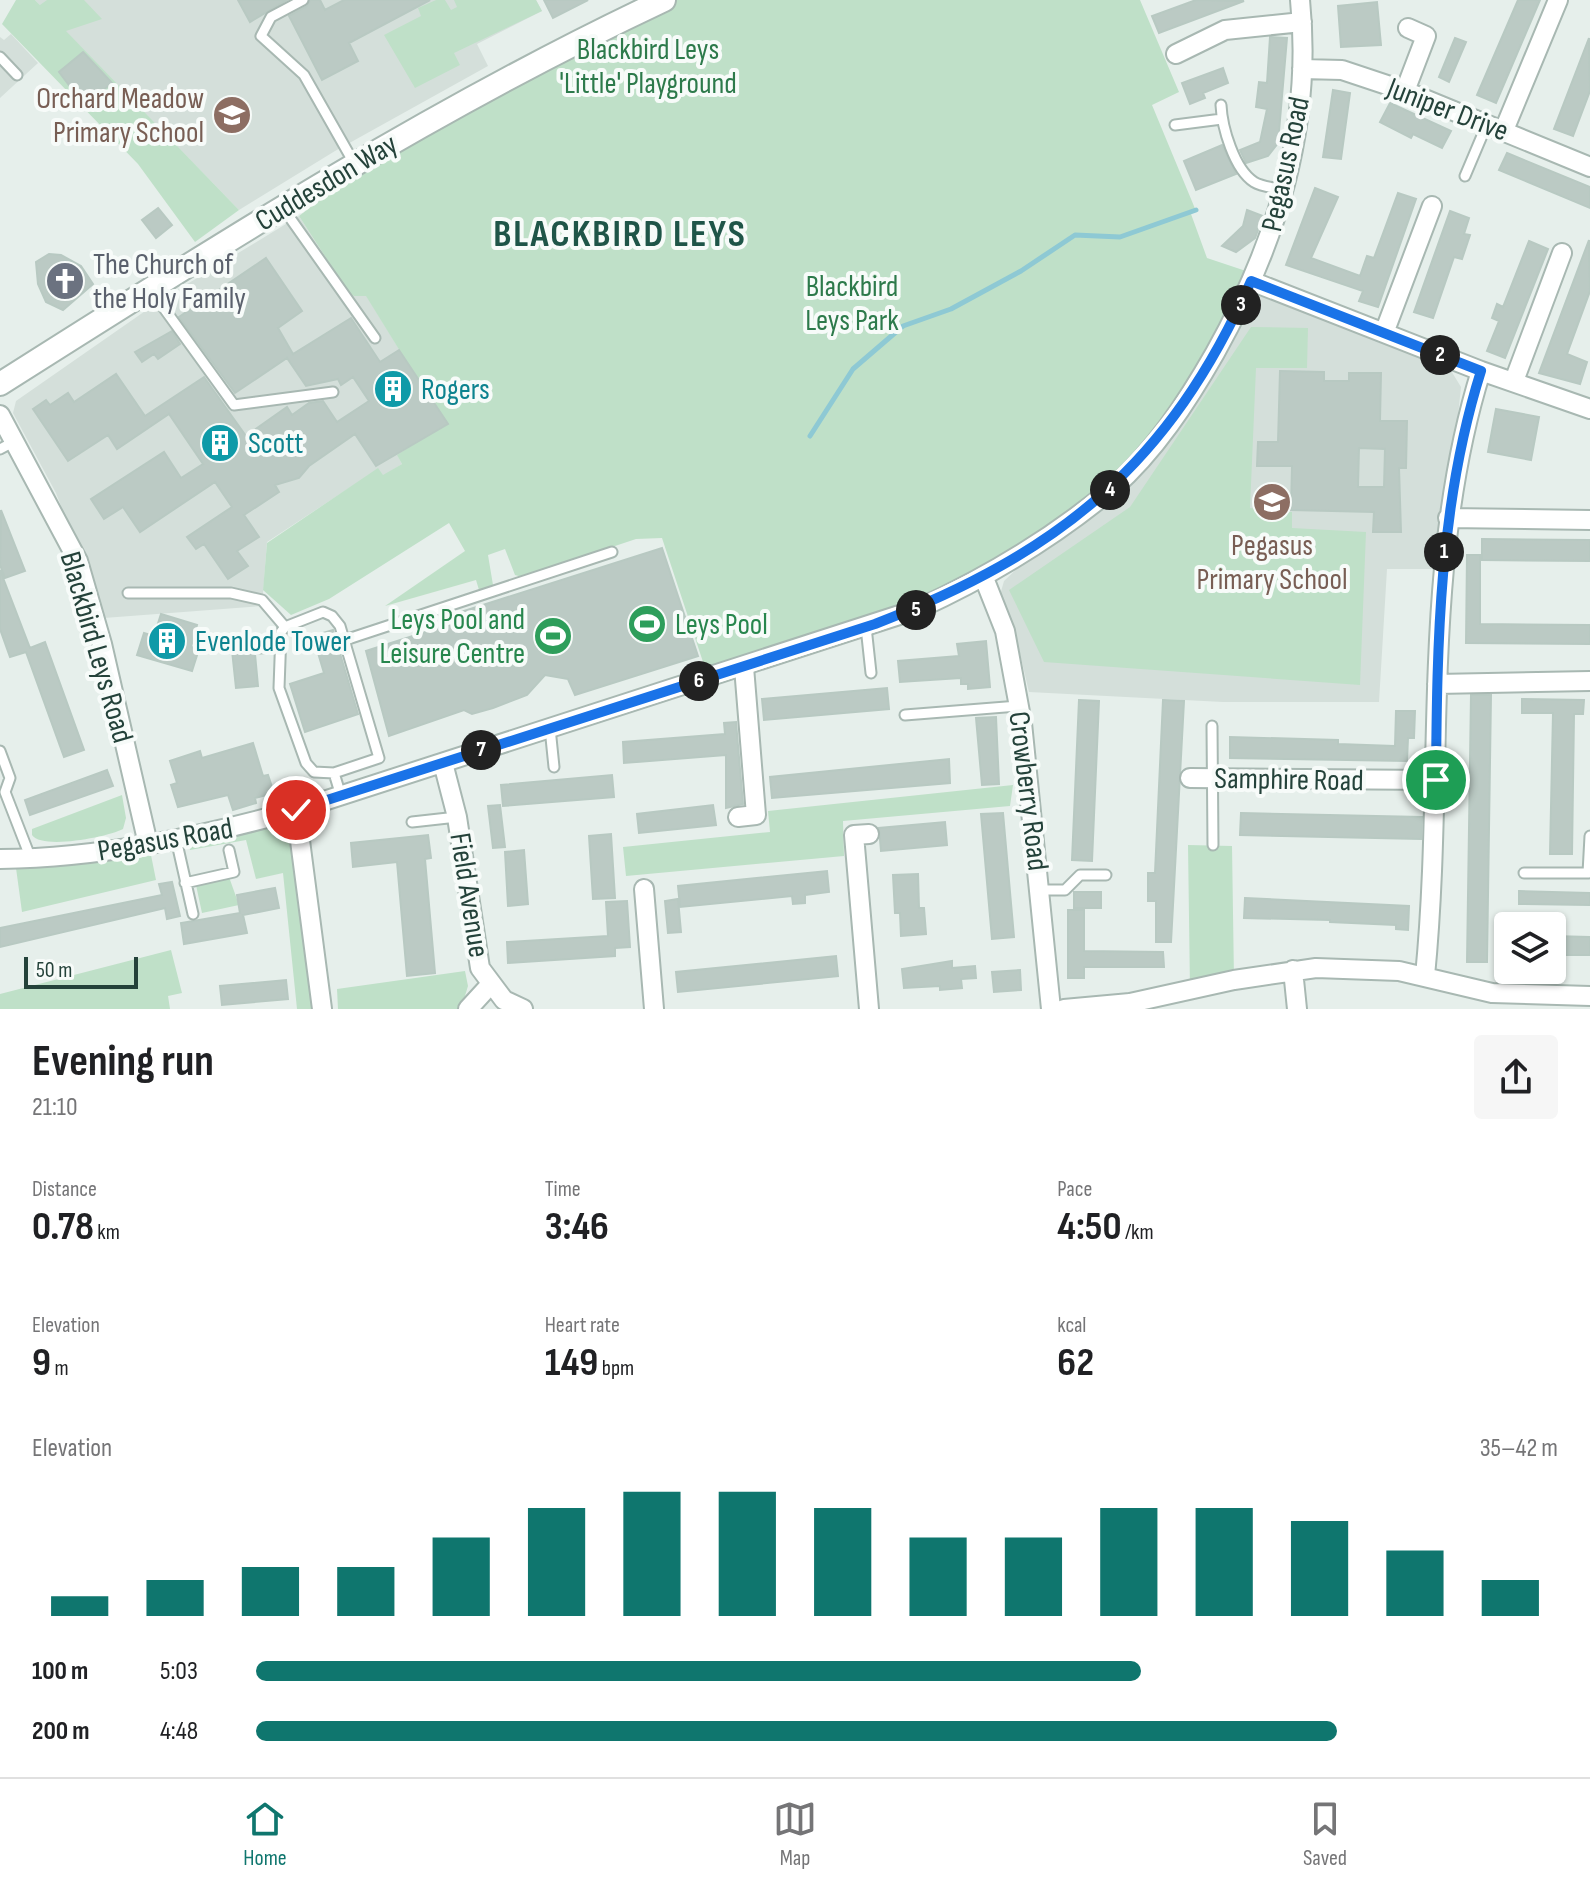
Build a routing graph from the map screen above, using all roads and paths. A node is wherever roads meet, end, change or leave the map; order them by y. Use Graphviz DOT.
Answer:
graph roads {
  1 [pos="303,0"];
  2 [pos="664,0"];
  3 [pos="1300,0"];
  4 [pos="1558,0"];
  5 [pos="626,8"];
  6 [pos="1302,22"];
  7 [pos="1408,28"];
  8 [pos="0,57"];
  9 [pos="1199,65"];
  10 [pos="1302,69"];
  11 [pos="17,75"];
  12 [pos="1405,91"];
  13 [pos="1221,105"];
  14 [pos="1222,119"];
  15 [pos="1175,125"];
  16 [pos="1496,127"];
  17 [pos="354,163"];
  18 [pos="1590,167"];
  19 [pos="1465,176"];
  20 [pos="1285,190"];
  21 [pos="1432,206"];
  22 [pos="283,208"];
  23 [pos="1562,253"];
  24 [pos="1251,281"];
  25 [pos="150,289"];
  26 [pos="1384,333"];
  27 [pos="375,338"];
  28 [pos="1481,371"];
  29 [pos="1514,381"];
  30 [pos="0,384"];
  31 [pos="333,392"];
  32 [pos="1590,409"];
  33 [pos="0,415"];
  34 [pos="7,445"];
  35 [pos="1448,518"];
  36 [pos="1590,520"];
  37 [pos="612,552"];
  38 [pos="984,578"];
  39 [pos="128,593"];
  40 [pos="285,627"];
  41 [pos="866,627"];
  42 [pos="345,640"];
  43 [pos="744,667"];
  44 [pos="871,673"];
  45 [pos="1590,681"];
  46 [pos="1437,684"];
  47 [pos="1019,706"];
  48 [pos="905,715"];
  49 [pos="1212,726"];
  50 [pos="550,728"];
  51 [pos="0,751"];
  52 [pos="443,763"];
  53 [pos="554,767"];
  54 [pos="334,773"];
  55 [pos="1190,778"];
  56 [pos="1213,778"];
  57 [pos="1436,780"];
  58 [pos="341,796"];
  59 [pos="296,810"];
  60 [pos="457,817"];
  61 [pos="738,817"];
  62 [pos="412,822"];
  63 [pos="869,834"];
  64 [pos="1590,836"];
  65 [pos="176,839"];
  66 [pos="148,844"];
  67 [pos="1213,845"];
  68 [pos="229,850"];
  69 [pos="0,859"];
  70 [pos="31,859"];
  71 [pos="1524,873"];
  72 [pos="1106,875"];
  73 [pos="185,883"];
  74 [pos="644,889"];
  75 [pos="1042,890"];
  76 [pos="193,914"];
  77 [pos="1293,970"];
  78 [pos="1425,976"];
  79 [pos="490,985"];
  80 [pos="1590,996"];
  81 [pos="1492,1001"];
  82 [pos="1131,1006"];
  83 [pos="322,1009"];
  84 [pos="468,1009"];
  85 [pos="523,1009"];
  86 [pos="654,1009"];
  87 [pos="869,1009"];
  88 [pos="1051,1009"];
  89 [pos="1064,1009"];
  90 [pos="1297,1009"];
  1 -- 17 [label="lane"];
  2 -- 5 [label="street, Cuddesdon Way"];
  3 -- 6 [label="street, Pegasus Road"];
  4 -- 16 [label="street"];
  5 -- 17 [label="street, Cuddesdon Way"];
  6 -- 9 [label="street"];
  6 -- 10 [label="street, Pegasus Road"];
  7 -- 12 [label="street"];
  8 -- 11 [label="lane"];
  10 -- 12 [label="street, Juniper Drive"];
  10 -- 20 [label="street, Pegasus Road"];
  12 -- 16 [label="street, Juniper Drive"];
  13 -- 14 [label="lane"];
  14 -- 15 [label="lane"];
  14 -- 20 [label="lane"];
  16 -- 18 [label="street, Juniper Drive"];
  16 -- 19 [label="lane"];
  17 -- 22 [label="street, Cuddesdon Way"];
  20 -- 24 [label="street, Pegasus Road"];
  21 -- 26 [label="street"];
  22 -- 25 [label="street, Cuddesdon Way"];
  22 -- 27 [label="lane"];
  23 -- 29 [label="street"];
  24 -- 26 [label="street"];
  24 -- 38 [label="street, Pegasus Road"];
  25 -- 30 [label="street, Cuddesdon Way"];
  25 -- 31 [label="lane"];
  26 -- 28 [label="street"];
  28 -- 29 [label="street"];
  28 -- 35 [label="street"];
  29 -- 32 [label="street"];
  33 -- 34 [label="street, Blackbird Leys Road"];
  34 -- 66 [label="street, Blackbird Leys Road"];
  35 -- 36 [label="street"];
  35 -- 46 [label="street"];
  37 -- 42 [label="lane"];
  38 -- 41 [label="street, Pegasus Road"];
  38 -- 47 [label="street, Crowberry Road"];
  39 -- 40 [label="lane"];
  40 -- 42 [label="lane"];
  40 -- 54 [label="lane"];
  41 -- 43 [label="street, Pegasus Road"];
  41 -- 44 [label="lane"];
  42 -- 54 [label="lane"];
  43 -- 50 [label="street, Pegasus Road"];
  43 -- 61 [label="street"];
  45 -- 46 [label="street"];
  46 -- 57 [label="street"];
  47 -- 48 [label="lane"];
  47 -- 75 [label="street, Crowberry Road"];
  49 -- 56 [label="lane"];
  50 -- 52 [label="street, Pegasus Road"];
  50 -- 53 [label="lane"];
  51 -- 70 [label="lane"];
  52 -- 58 [label="street, Pegasus Road"];
  52 -- 60 [label="street, Field Avenue"];
  54 -- 58 [label="lane"];
  55 -- 56 [label="street, Samphire Road"];
  56 -- 57 [label="street, Samphire Road"];
  56 -- 67 [label="lane"];
  57 -- 78 [label="street"];
  58 -- 59 [label="street, Pegasus Road"];
  59 -- 65 [label="street, Pegasus Road"];
  59 -- 83 [label="street"];
  60 -- 62 [label="lane"];
  60 -- 79 [label="street, Field Avenue"];
  63 -- 87 [label="street"];
  64 -- 71 [label="lane"];
  65 -- 66 [label="street, Pegasus Road"];
  65 -- 73 [label="lane"];
  66 -- 70 [label="street, Pegasus Road"];
  68 -- 73 [label="lane"];
  69 -- 70 [label="street, Pegasus Road"];
  72 -- 75 [label="lane"];
  73 -- 76 [label="lane"];
  74 -- 86 [label="street"];
  75 -- 88 [label="street, Crowberry Road"];
  77 -- 78 [label="street"];
  77 -- 82 [label="street"];
  77 -- 90 [label="street"];
  78 -- 81 [label="street"];
  79 -- 84 [label="street"];
  79 -- 85 [label="street, Field Avenue"];
  80 -- 81 [label="street"];
  82 -- 89 [label="street"];
}
